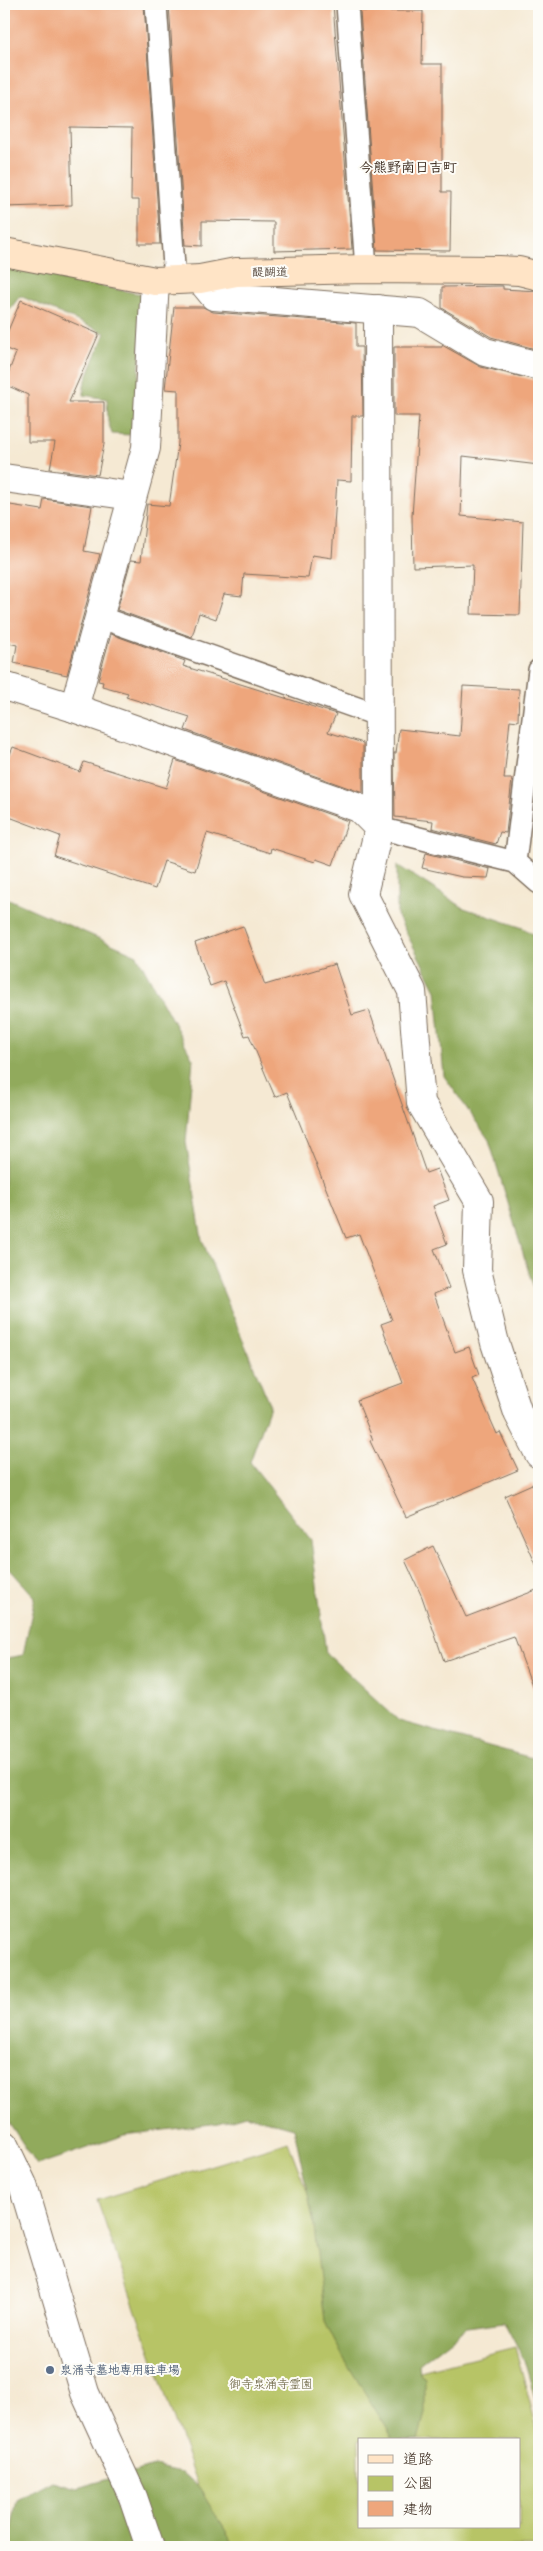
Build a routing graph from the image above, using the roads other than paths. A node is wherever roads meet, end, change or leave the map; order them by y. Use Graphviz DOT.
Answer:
graph roads {
  1 [pos="156,4"];
  2 [pos="347,4"];
  3 [pos="4,252"];
  4 [pos="366,269"];
  5 [pos="539,276"];
  6 [pos="177,280"];
  7 [pos="378,309"];
  8 [pos="539,366"];
  9 [pos="4,478"];
  10 [pos="132,496"];
  11 [pos="99,618"];
  12 [pos="539,670"];
  13 [pos="4,686"];
  14 [pos="74,708"];
  15 [pos="377,715"];
  16 [pos="379,828"];
  17 [pos="515,862"];
  18 [pos="539,883"];
  19 [pos="539,1454"];
  20 [pos="4,2145"];
  21 [pos="150,2547"];
  1 -- 6 [label="lane"];
  2 -- 4 [label="lane"];
  3 -- 6 [label="main road, 醍醐道"];
  4 -- 5 [label="main road, 醍醐道"];
  4 -- 6 [label="main road, 醍醐道"];
  6 -- 7 [label="street"];
  6 -- 10 [label="street"];
  7 -- 8 [label="street"];
  7 -- 15 [label="street"];
  9 -- 10 [label="street"];
  10 -- 11 [label="street"];
  11 -- 14 [label="street"];
  11 -- 15 [label="lane"];
  12 -- 17 [label="lane"];
  13 -- 14 [label="street"];
  14 -- 16 [label="street"];
  15 -- 16 [label="street"];
  16 -- 17 [label="lane"];
  16 -- 19 [label="street"];
  17 -- 18 [label="lane"];
  20 -- 21 [label="street"];
}
